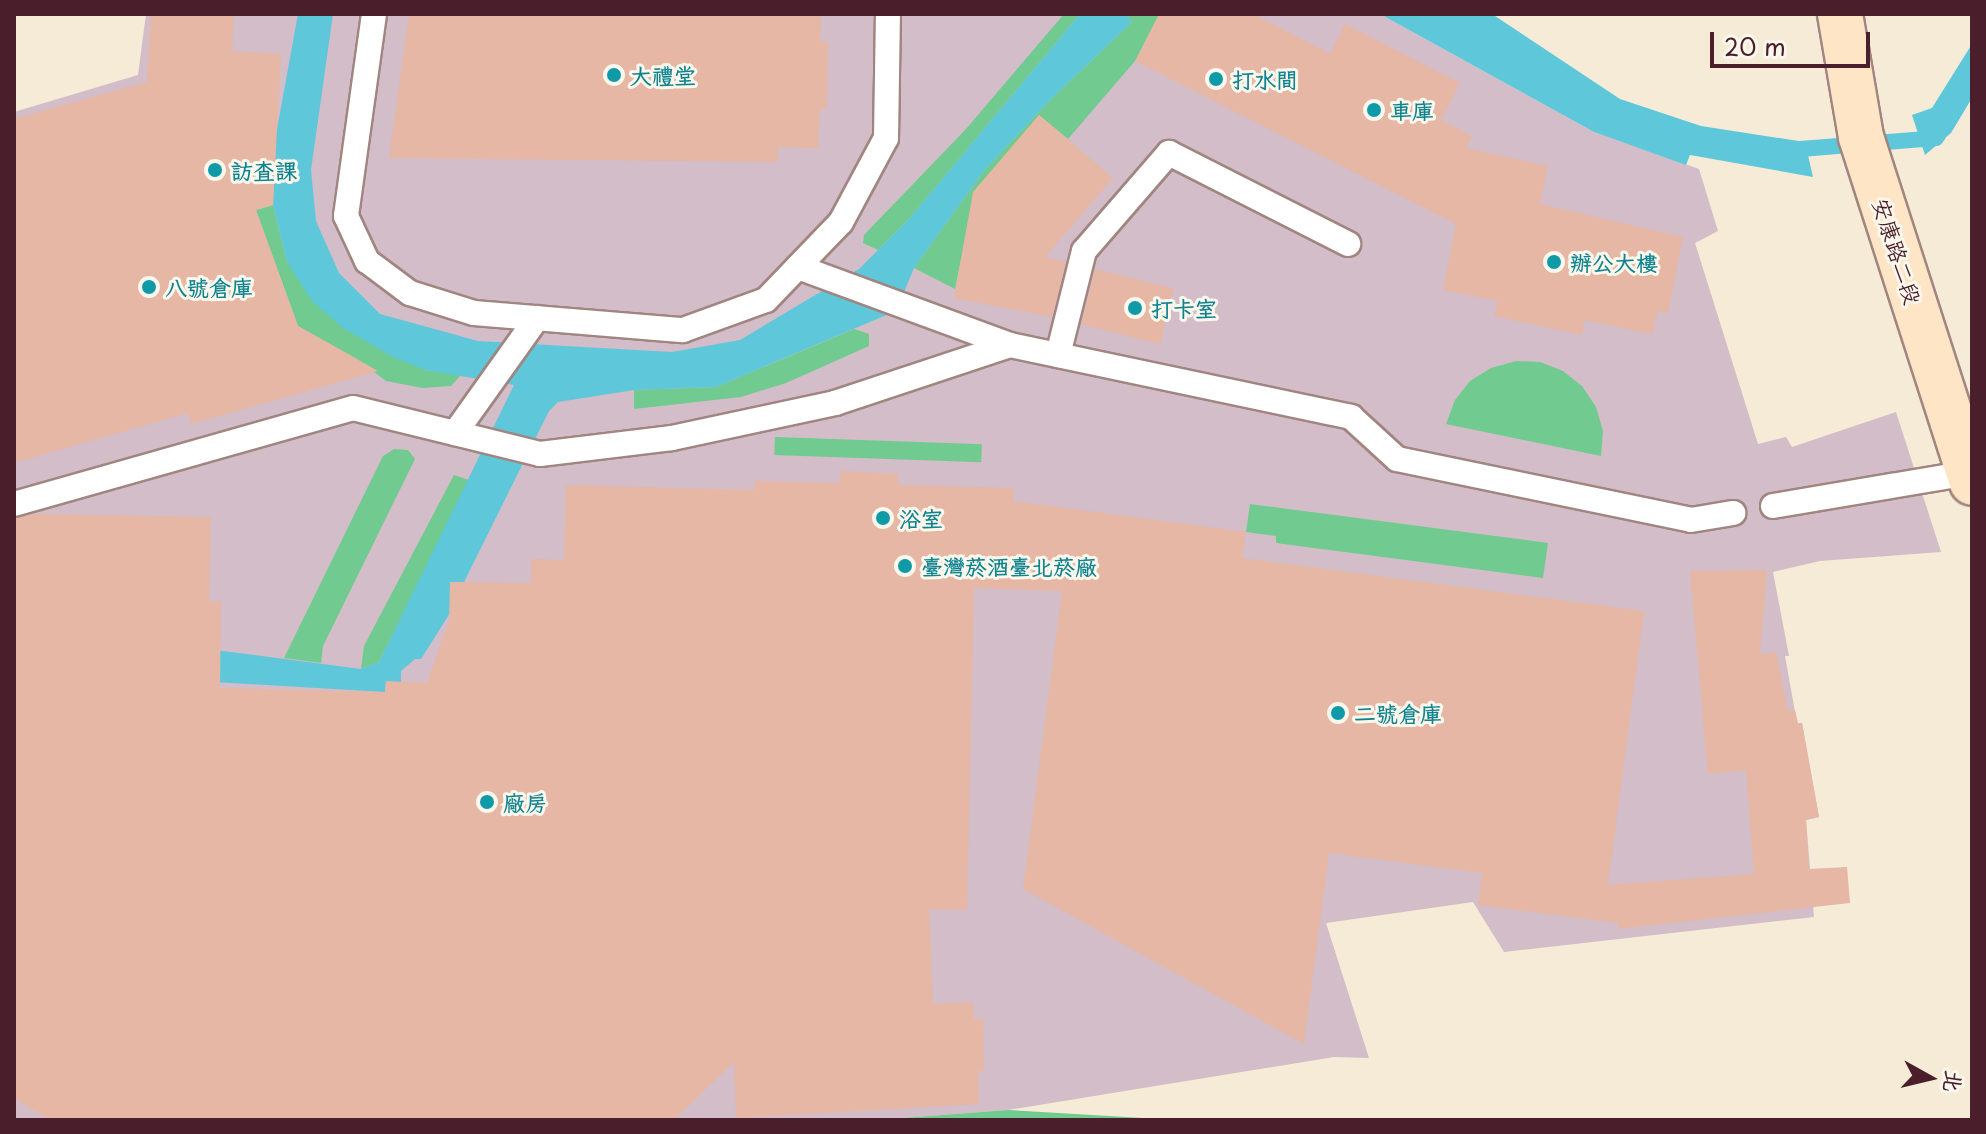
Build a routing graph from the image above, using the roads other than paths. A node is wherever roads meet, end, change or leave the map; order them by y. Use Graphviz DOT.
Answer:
graph roads {
  1 [pos="374,14"];
  2 [pos="888,14"];
  3 [pos="1840,14"];
  4 [pos="1348,244"];
  5 [pos="798,267"];
  6 [pos="532,327"];
  7 [pos="1010,345"];
  8 [pos="1058,355"];
  9 [pos="466,436"];
  10 [pos="1970,478"];
  11 [pos="14,504"];
  12 [pos="1773,506"];
  13 [pos="1733,513"];
  1 -- 6 [label="lane"];
  2 -- 5 [label="lane"];
  3 -- 10 [label="main road, 安康路二段"];
  4 -- 8 [label="lane"];
  5 -- 6 [label="lane"];
  5 -- 7 [label="lane"];
  6 -- 9 [label="lane"];
  7 -- 8 [label="lane"];
  7 -- 9 [label="lane"];
  8 -- 13 [label="lane"];
  9 -- 11 [label="lane"];
  10 -- 12 [label="lane"];
}
